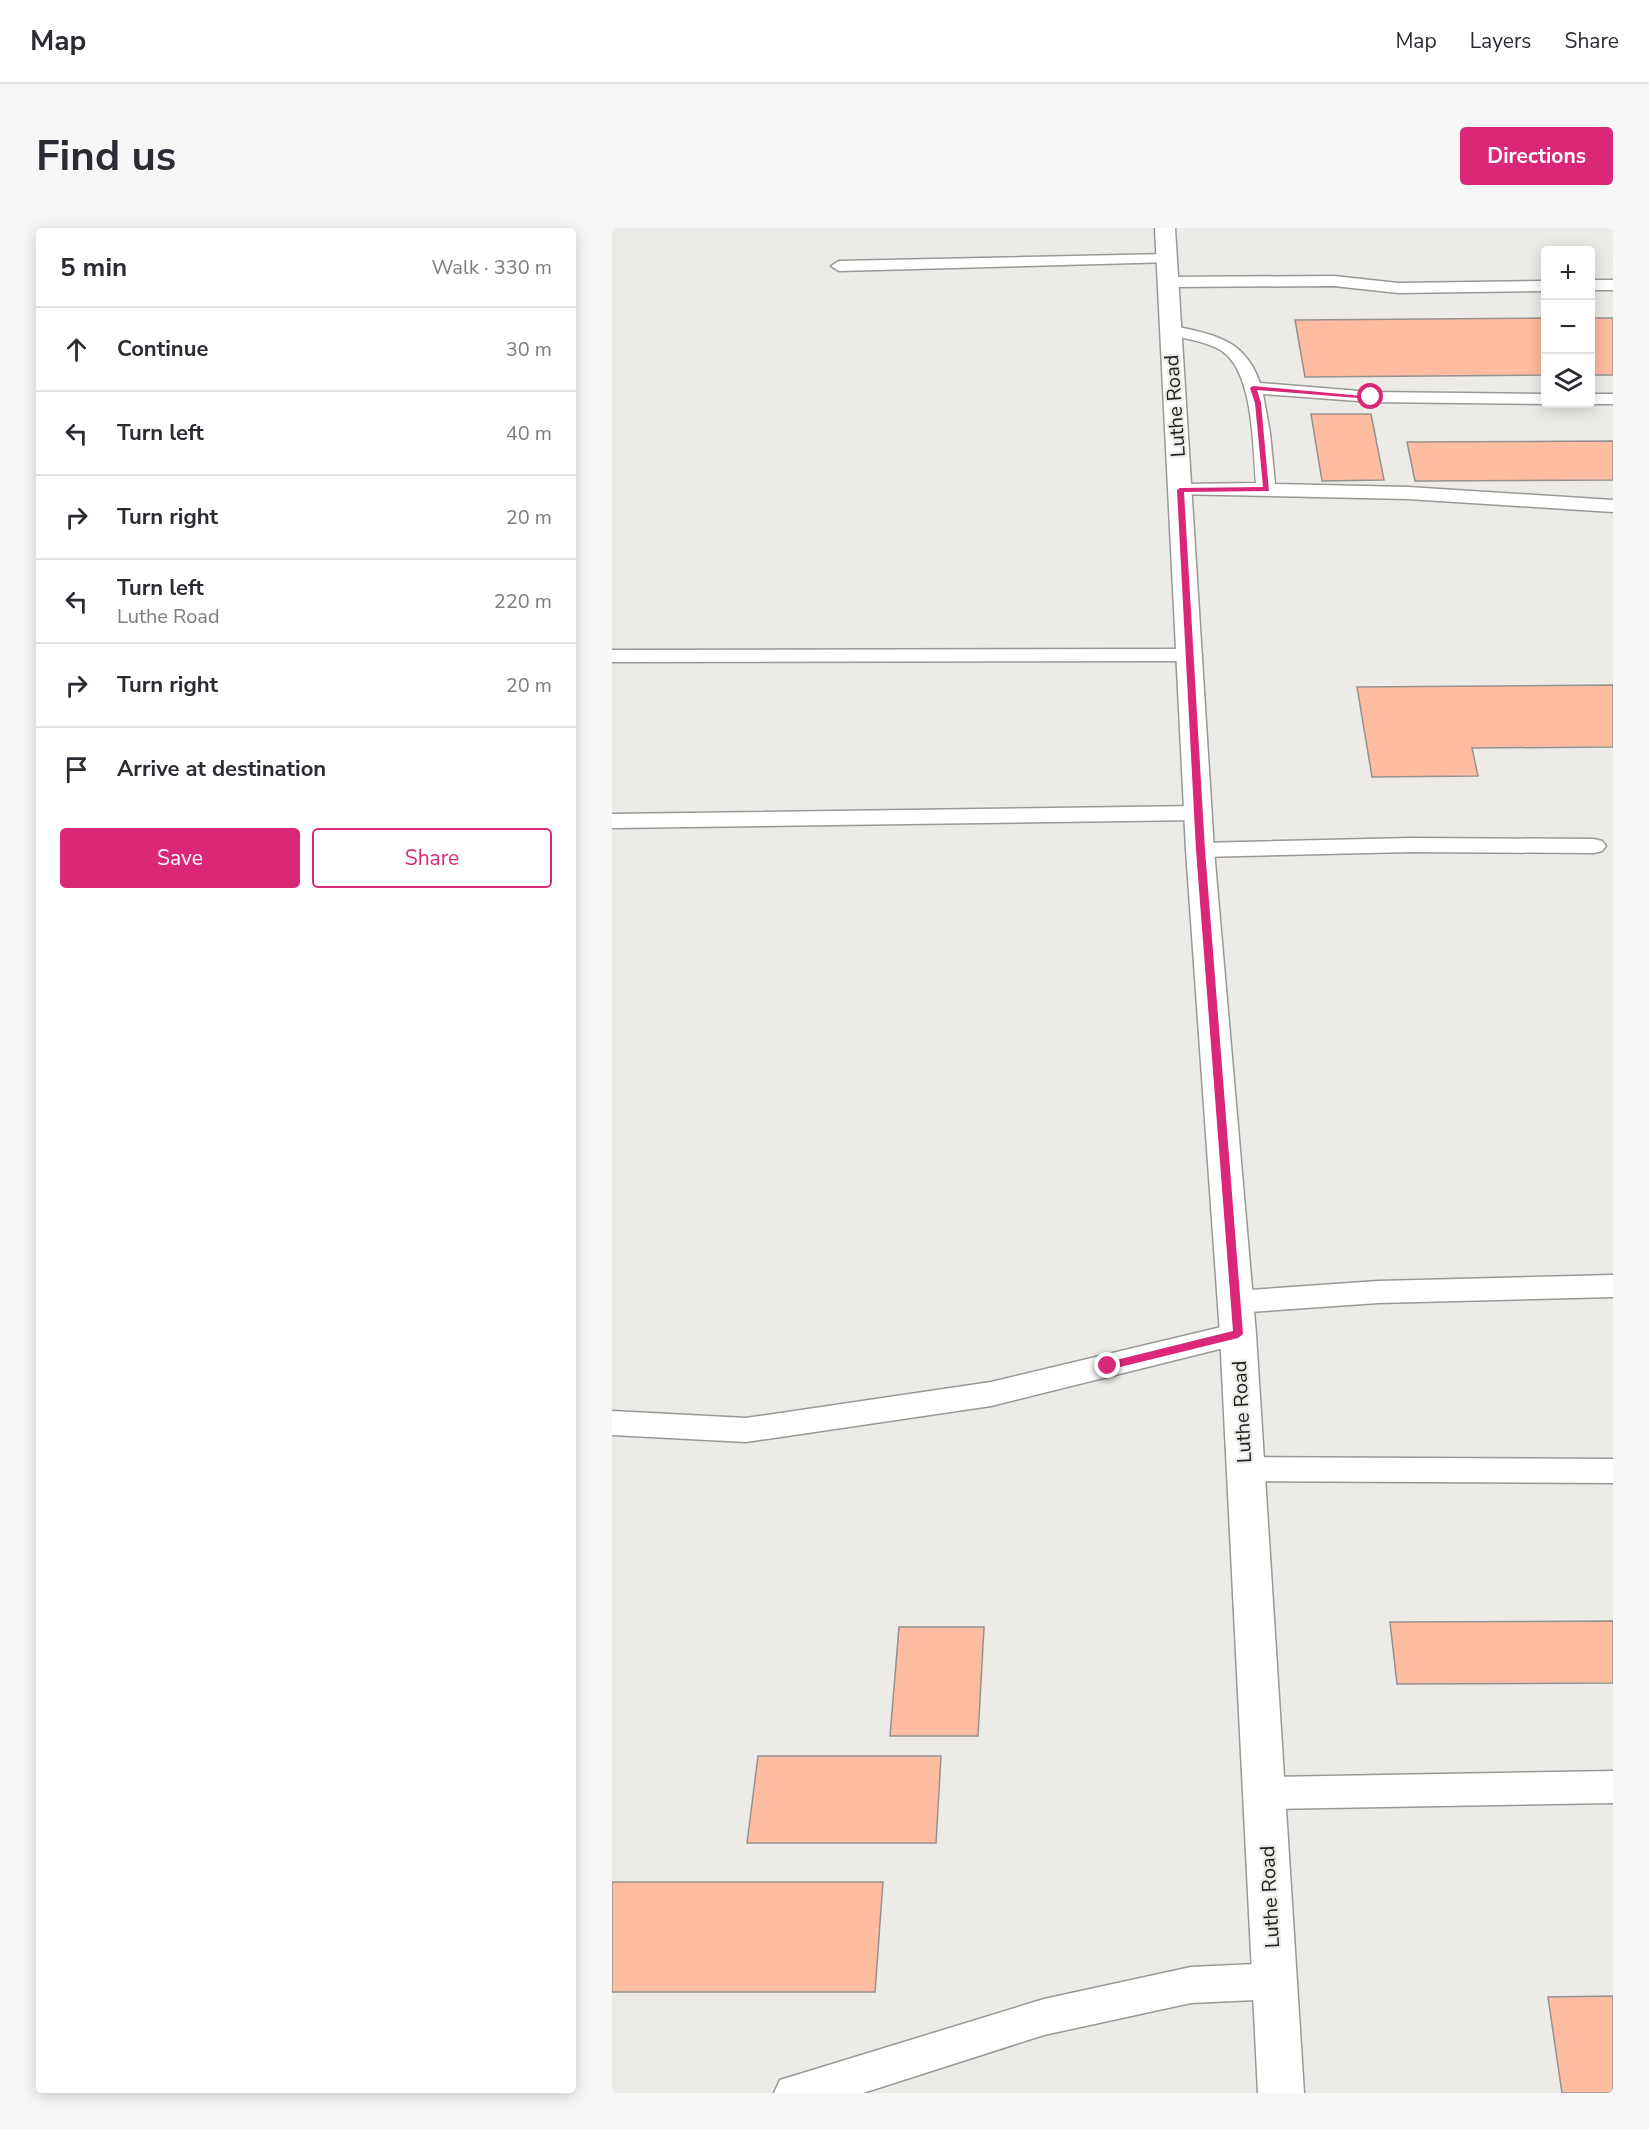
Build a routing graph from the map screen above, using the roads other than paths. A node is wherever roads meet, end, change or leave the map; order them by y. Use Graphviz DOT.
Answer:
graph roads {
  1 [pos="1167,256"];
  2 [pos="839,266"];
  3 [pos="1595,285"];
  4 [pos="1613,285"];
  5 [pos="1541,286"];
  6 [pos="1170,330"];
  7 [pos="1253,388"];
  8 [pos="1541,399"];
  9 [pos="1595,399"];
  10 [pos="1613,399"];
  11 [pos="1266,489"];
  12 [pos="1180,490"];
  13 [pos="1613,506"];
  14 [pos="612,656"];
  15 [pos="1191,656"];
  16 [pos="1198,813"];
  17 [pos="612,821"];
  18 [pos="1594,846"];
  19 [pos="1200,850"];
  20 [pos="1613,1286"];
  21 [pos="1235,1302"];
  22 [pos="1238,1334"];
  23 [pos="612,1423"];
  24 [pos="1245,1470"];
  25 [pos="1613,1471"];
  26 [pos="1613,1787"];
  27 [pos="1264,1793"];
  28 [pos="1275,1981"];
  29 [pos="793,2093"];
  30 [pos="1281,2093"];
  1 -- 2 [label="lane"];
  1 -- 5 [label="lane"];
  1 -- 6 [label="street, Luthe Road"];
  3 -- 4 [label="lane"];
  6 -- 7 [label="lane"];
  6 -- 12 [label="street, Luthe Road"];
  7 -- 8 [label="lane"];
  7 -- 11 [label="lane"];
  9 -- 10 [label="lane"];
  11 -- 12 [label="lane"];
  11 -- 13 [label="lane"];
  12 -- 15 [label="street, Luthe Road"];
  14 -- 15 [label="lane"];
  15 -- 16 [label="street, Luthe Road"];
  16 -- 17 [label="lane"];
  16 -- 19 [label="street, Luthe Road"];
  18 -- 19 [label="lane"];
  19 -- 21 [label="street, Luthe Road"];
  20 -- 21 [label="lane"];
  21 -- 22 [label="street, Luthe Road"];
  22 -- 23 [label="lane"];
  22 -- 24 [label="street, Luthe Road"];
  24 -- 25 [label="lane"];
  24 -- 27 [label="street, Luthe Road"];
  26 -- 27 [label="lane"];
  27 -- 28 [label="street, Luthe Road"];
  28 -- 29 [label="lane"];
  28 -- 30 [label="street, Luthe Road"];
}
